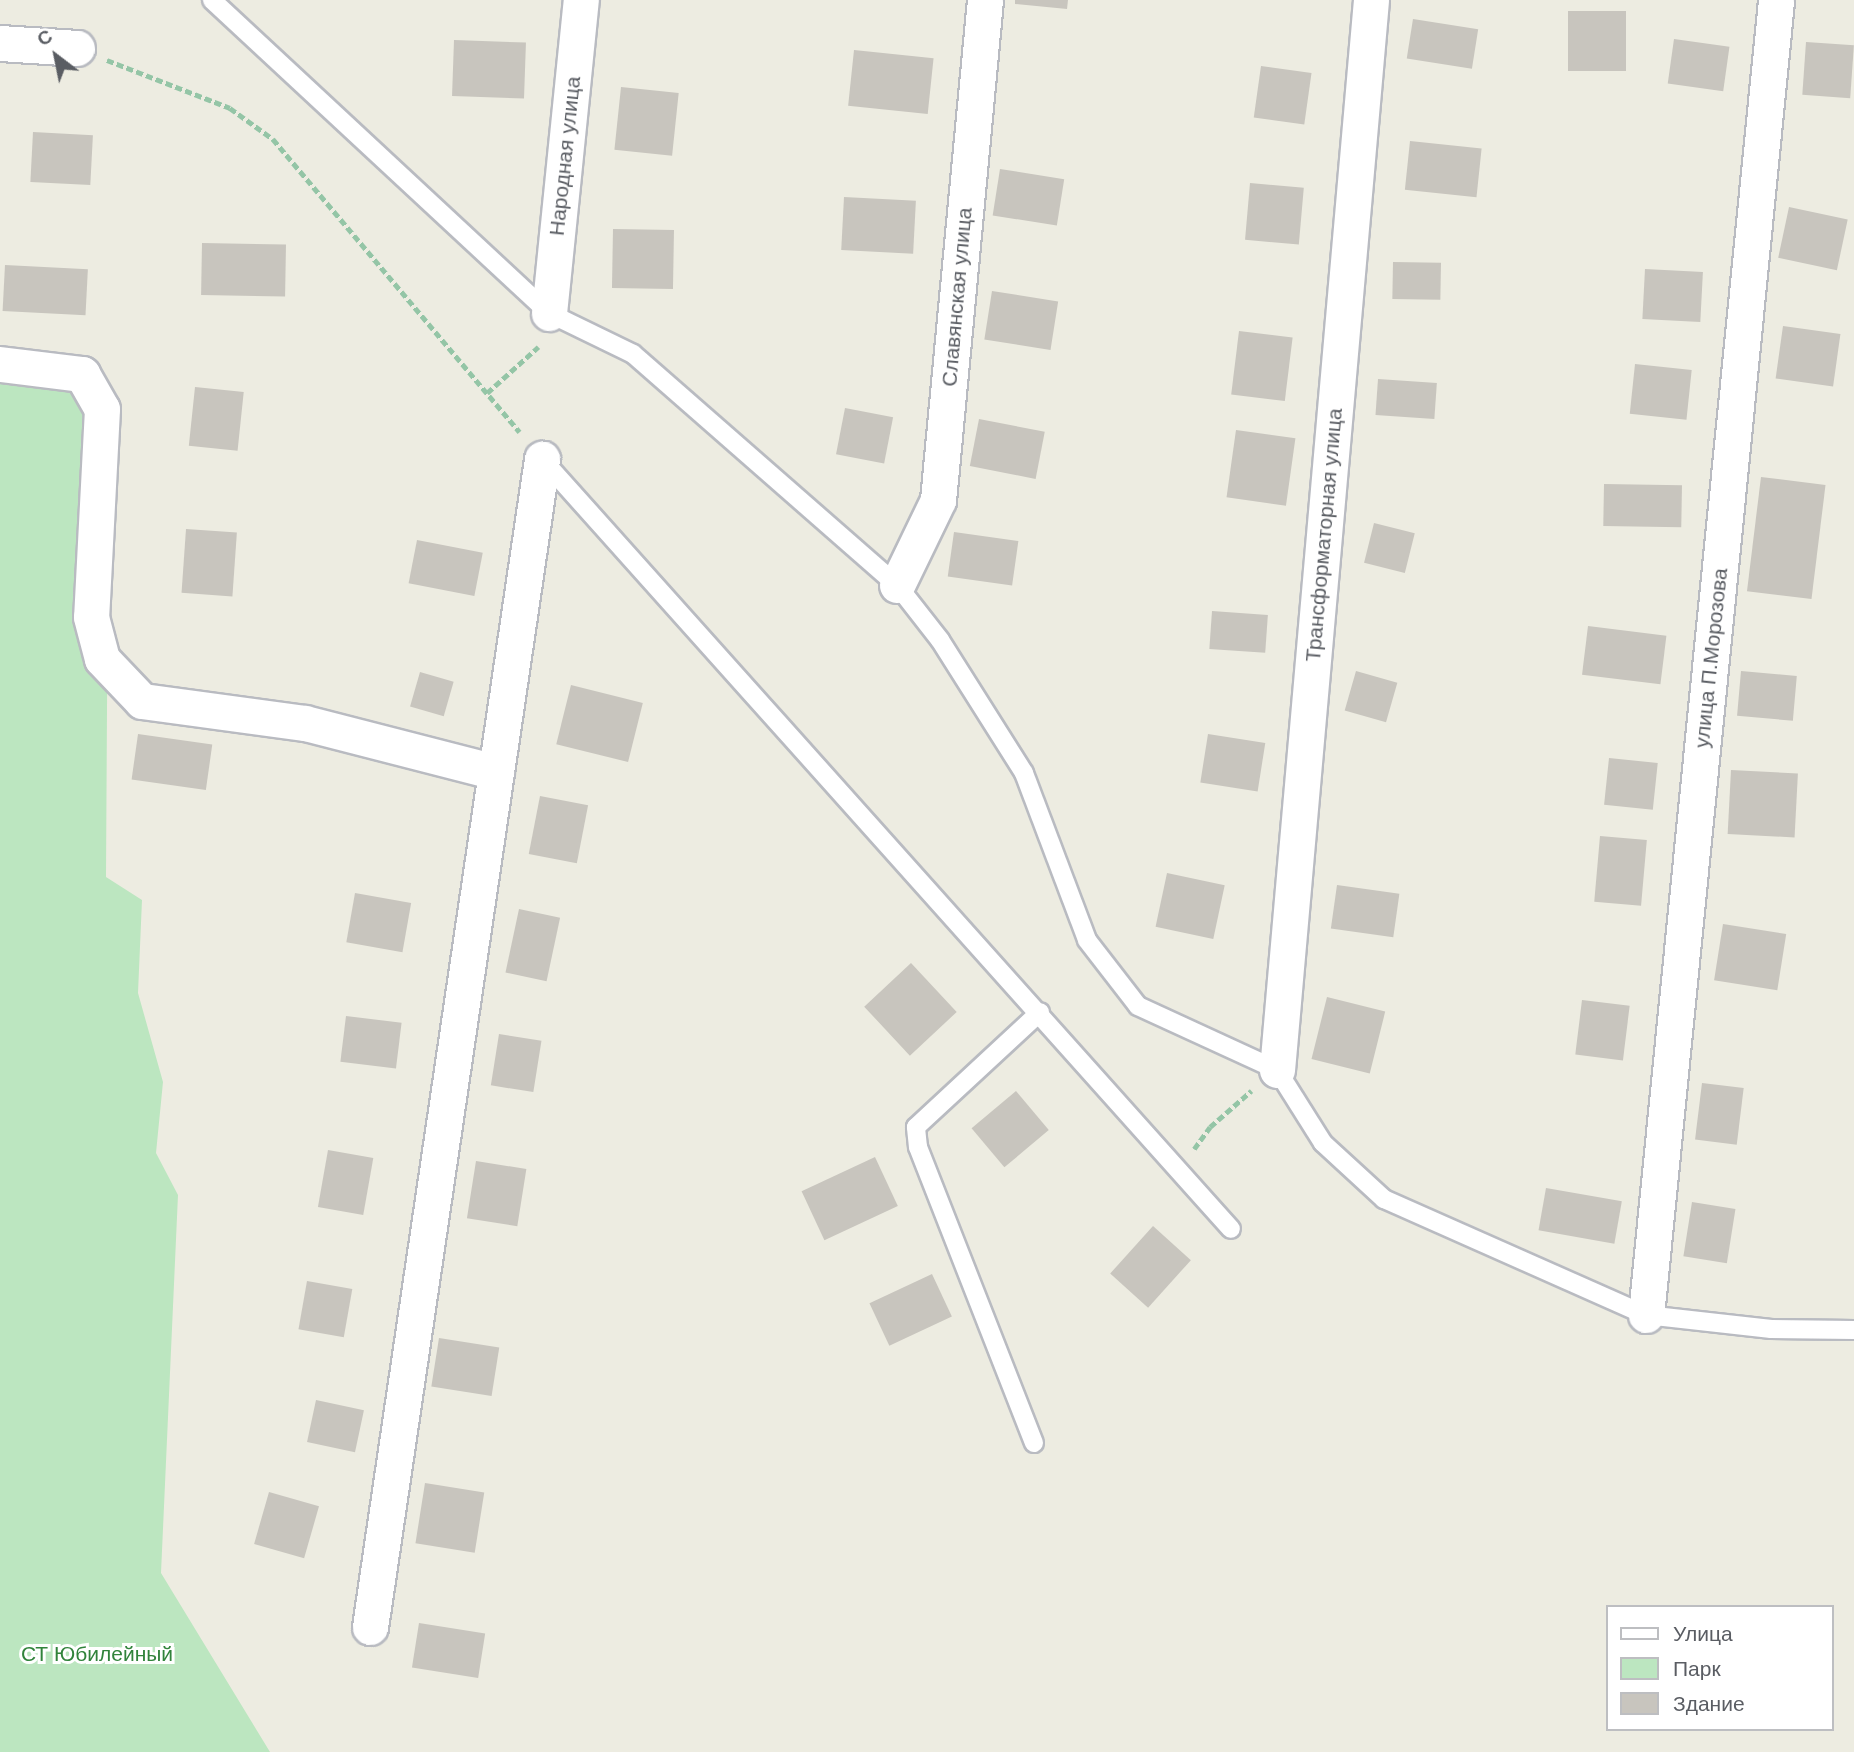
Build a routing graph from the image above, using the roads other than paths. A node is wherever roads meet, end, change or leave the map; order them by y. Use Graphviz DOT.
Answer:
graph roads {
  1 [pos="212,0"];
  2 [pos="580,0"];
  3 [pos="985,0"];
  4 [pos="1371,0"];
  5 [pos="1776,0"];
  6 [pos="0,43"];
  7 [pos="77,48"];
  8 [pos="549,313"];
  9 [pos="0,364"];
  10 [pos="542,459"];
  11 [pos="897,585"];
  12 [pos="496,772"];
  13 [pos="1040,1012"];
  14 [pos="1277,1070"];
  15 [pos="1231,1229"];
  16 [pos="1646,1315"];
  17 [pos="1854,1330"];
  18 [pos="1034,1443"];
  19 [pos="370,1627"];
  1 -- 8 [label="lane"];
  2 -- 8 [label="street, Народная улица"];
  3 -- 11 [label="street, Славянская улица"];
  4 -- 14 [label="street, Трансформаторная улица"];
  5 -- 16 [label="street, улица П.Морозова"];
  6 -- 7 [label="street"];
  8 -- 11 [label="lane"];
  9 -- 12 [label="street"];
  10 -- 12 [label="street"];
  10 -- 13 [label="lane"];
  11 -- 14 [label="lane"];
  12 -- 19 [label="street"];
  13 -- 15 [label="lane"];
  13 -- 18 [label="lane"];
  14 -- 16 [label="lane"];
  16 -- 17 [label="lane"];
}
